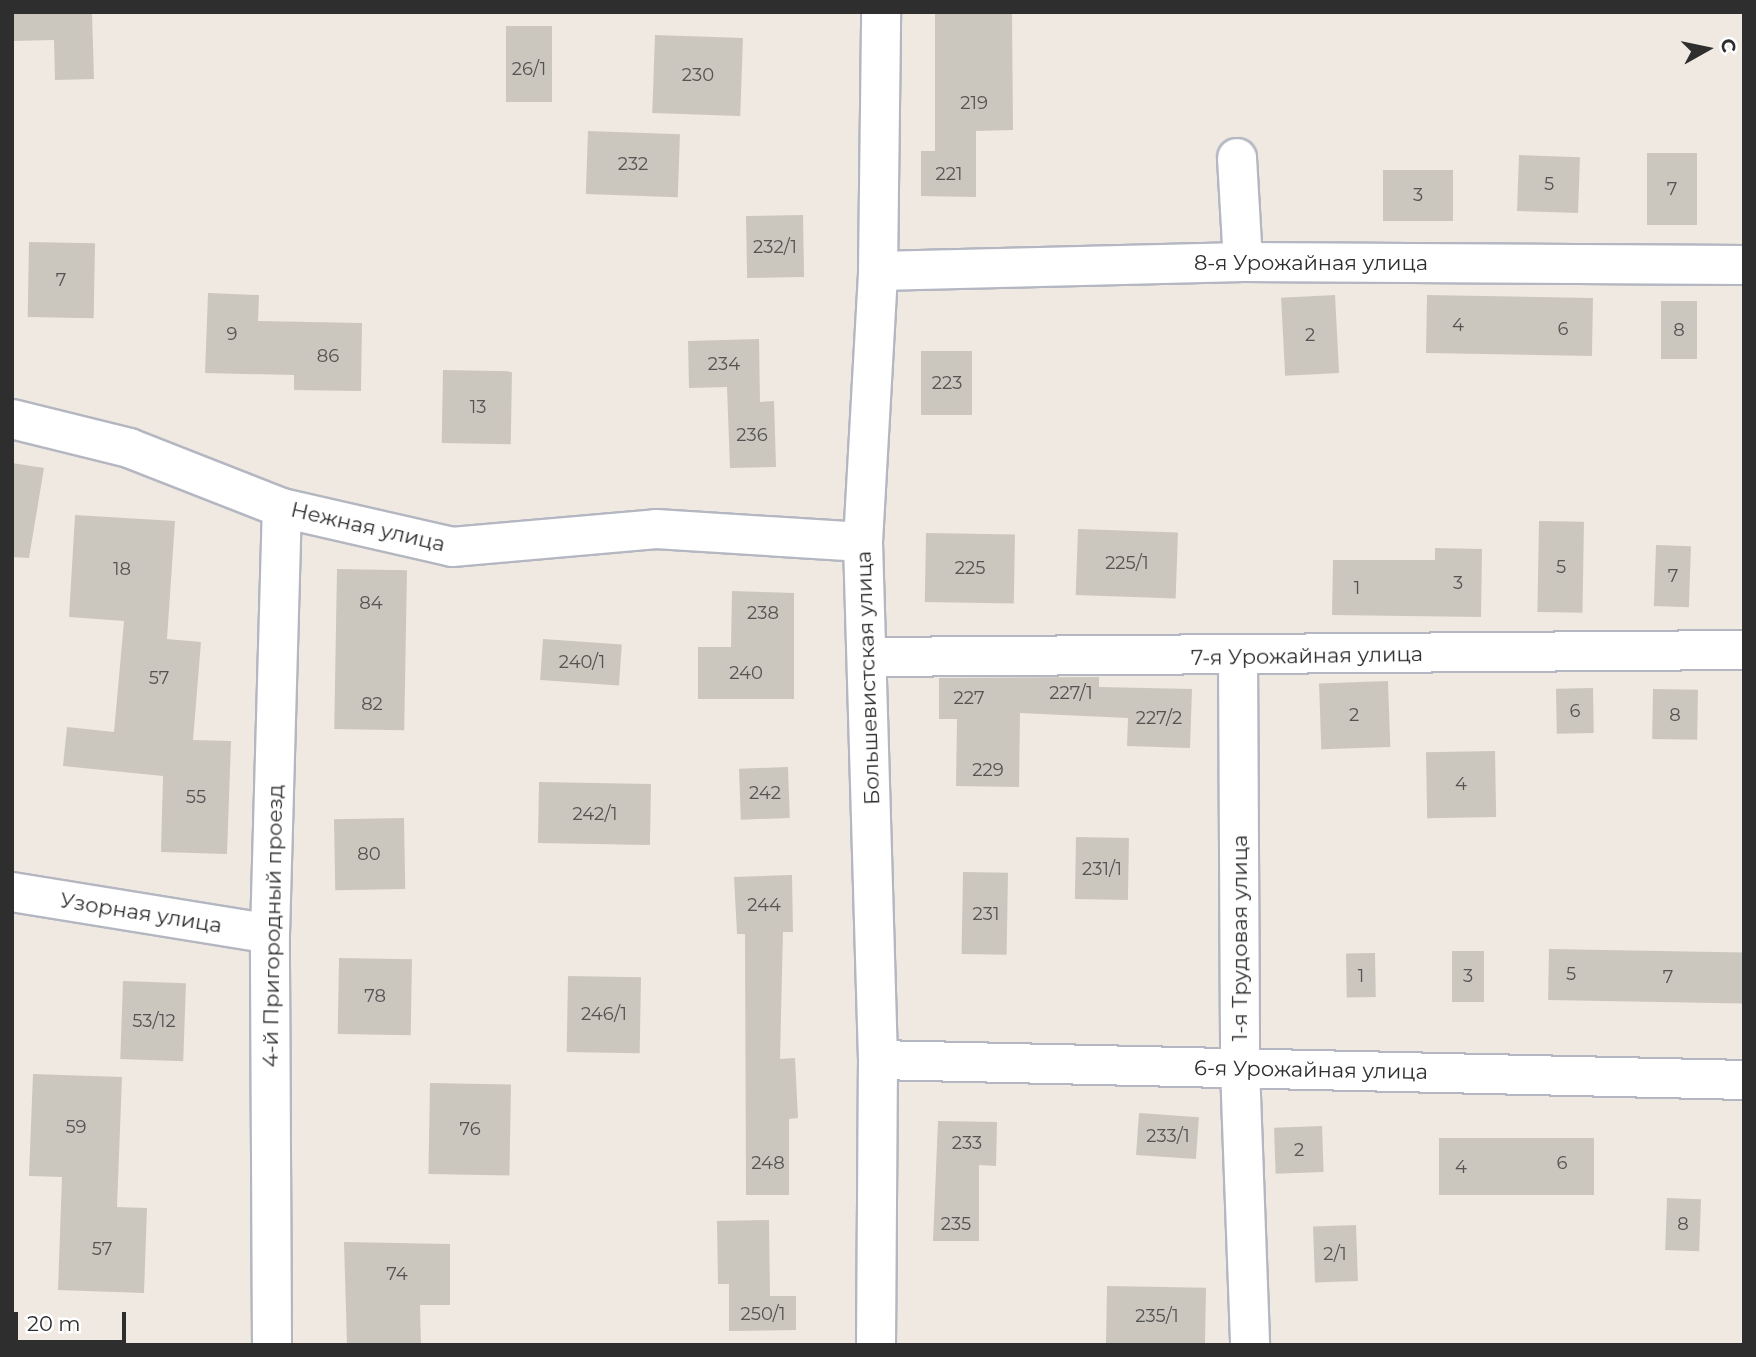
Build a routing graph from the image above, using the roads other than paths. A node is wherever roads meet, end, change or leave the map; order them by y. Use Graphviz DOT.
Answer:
graph roads {
  1 [pos="881,12"];
  2 [pos="1237,158"];
  3 [pos="1243,262"];
  4 [pos="1744,265"];
  5 [pos="878,271"];
  6 [pos="12,419"];
  7 [pos="282,508"];
  8 [pos="863,542"];
  9 [pos="1744,649"];
  10 [pos="871,657"];
  11 [pos="1238,657"];
  12 [pos="12,892"];
  13 [pos="270,934"];
  14 [pos="878,1060"];
  15 [pos="1240,1068"];
  16 [pos="1744,1080"];
  17 [pos="272,1345"];
  18 [pos="876,1345"];
  19 [pos="1250,1345"];
  1 -- 5 [label="street, Большевистская улица"];
  2 -- 3 [label="street"];
  3 -- 4 [label="street, 8-я Урожайная улица"];
  3 -- 5 [label="street, 8-я Урожайная улица"];
  5 -- 8 [label="street, Большевистская улица"];
  6 -- 7 [label="street, Нежная улица"];
  7 -- 8 [label="street, Нежная улица"];
  7 -- 13 [label="street, 4-й Пригородный проезд"];
  8 -- 10 [label="street, Большевистская улица"];
  9 -- 11 [label="street, 7-я Урожайная улица"];
  10 -- 11 [label="street, 7-я Урожайная улица"];
  10 -- 14 [label="street, Большевистская улица"];
  11 -- 15 [label="street, 1-я Трудовая улица"];
  12 -- 13 [label="street, Узорная улица"];
  13 -- 17 [label="street, 4-й Пригородный проезд"];
  14 -- 15 [label="street, 6-я Урожайная улица"];
  14 -- 18 [label="street, Большевистская улица"];
  15 -- 16 [label="street, 6-я Урожайная улица"];
  15 -- 19 [label="street, 1-я Трудовая улица"];
}
